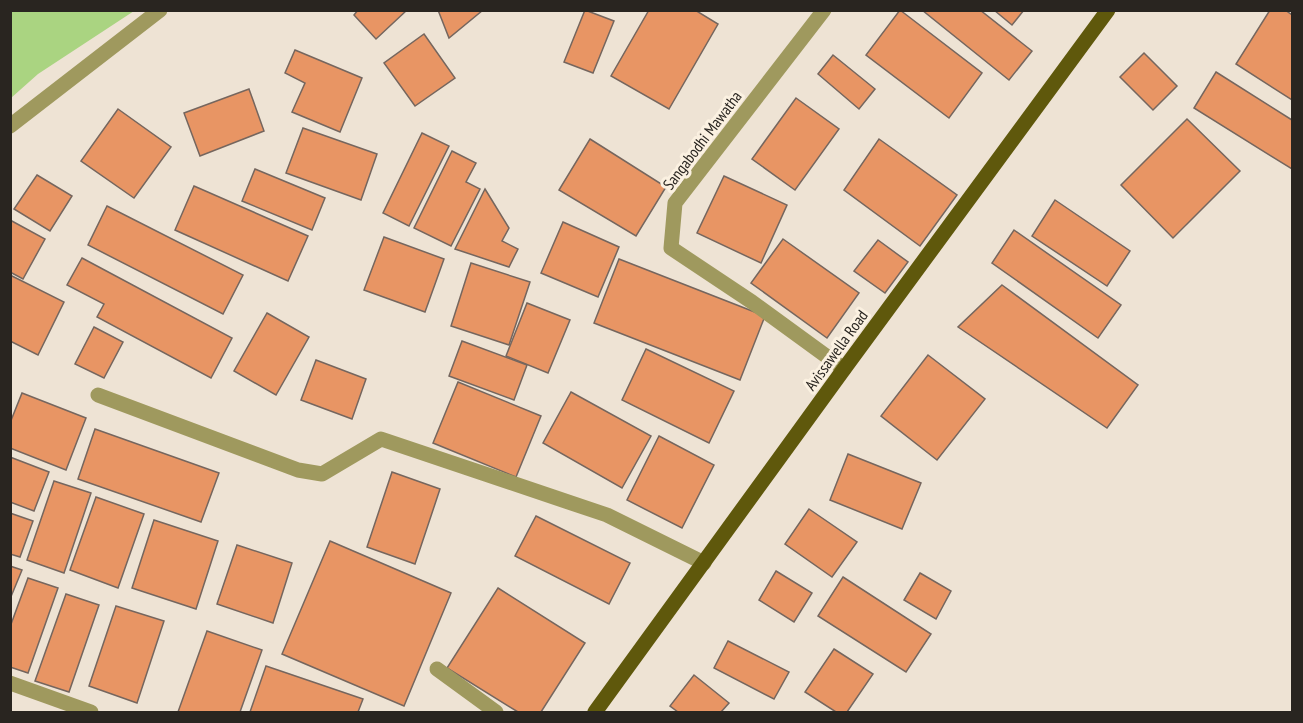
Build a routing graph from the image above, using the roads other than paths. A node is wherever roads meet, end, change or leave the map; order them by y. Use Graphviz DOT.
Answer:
graph roads {
  1 [pos="160,10"];
  2 [pos="824,10"];
  3 [pos="1108,10"];
  4 [pos="10,126"];
  5 [pos="844,369"];
  6 [pos="98,395"];
  7 [pos="704,563"];
  8 [pos="437,669"];
  9 [pos="10,683"];
  10 [pos="91,712"];
  11 [pos="496,712"];
  12 [pos="595,712"];
  1 -- 4 [label="street"];
  2 -- 5 [label="street, Sangabodhi Mawatha"];
  3 -- 5 [label="main road, Avissawella Road"];
  5 -- 7 [label="main road, Avissawella Road"];
  6 -- 7 [label="street"];
  7 -- 12 [label="main road, Avissawella Road"];
  8 -- 11 [label="street"];
  9 -- 10 [label="street"];
}
